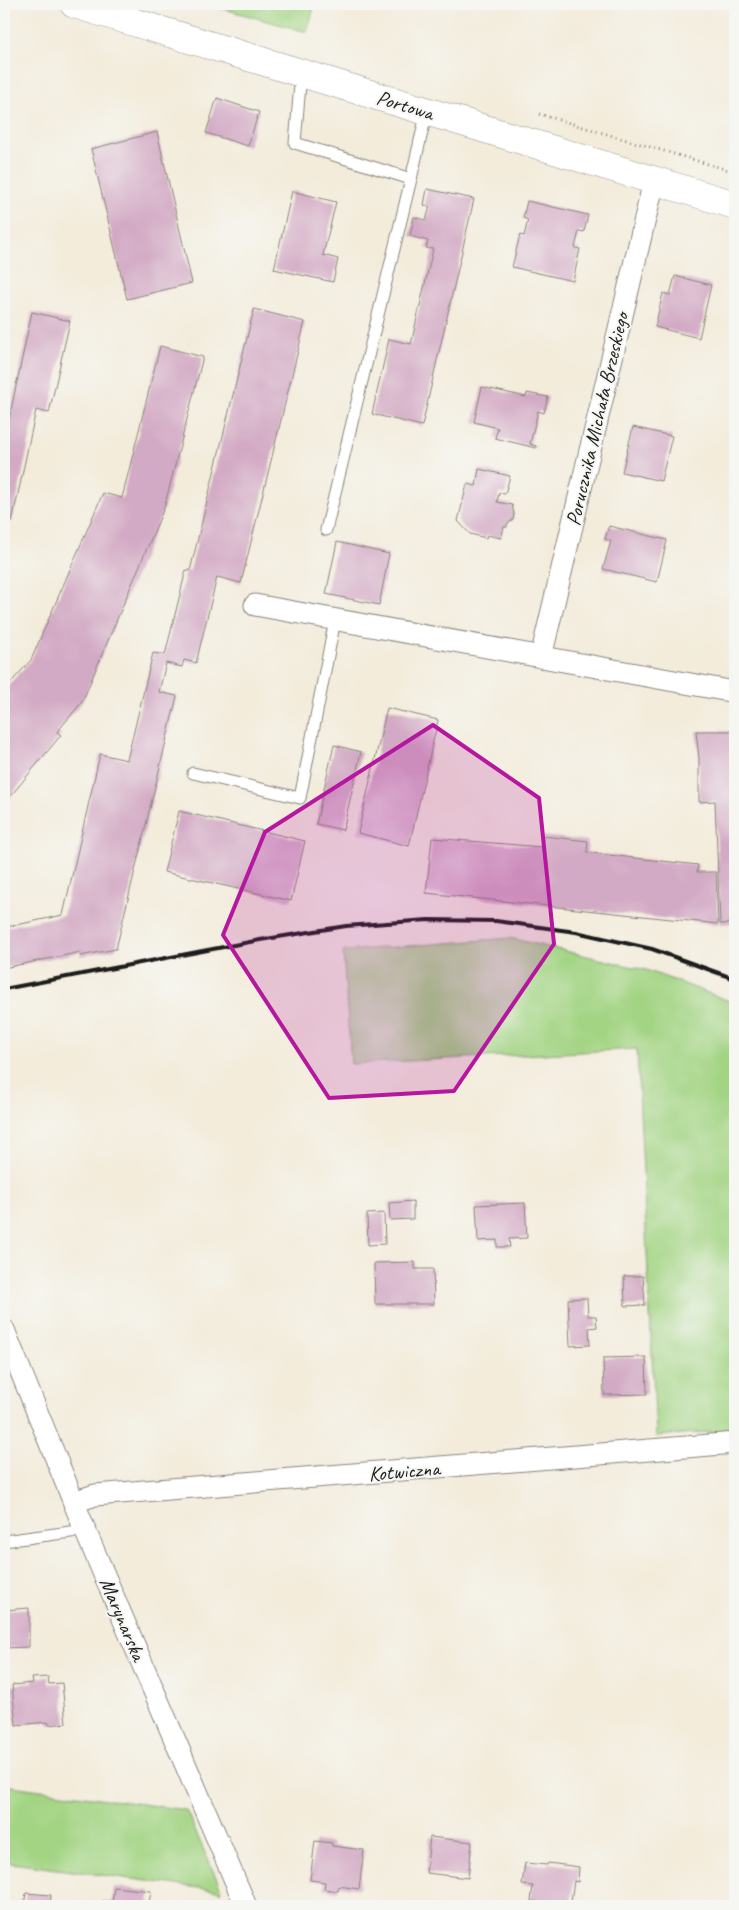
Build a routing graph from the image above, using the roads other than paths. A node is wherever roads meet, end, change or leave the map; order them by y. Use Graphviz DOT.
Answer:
graph roads {
  1 [pos="74,4"];
  2 [pos="302,73"];
  3 [pos="427,111"];
  4 [pos="410,179"];
  5 [pos="654,181"];
  6 [pos="735,206"];
  7 [pos="326,530"];
  8 [pos="254,605"];
  9 [pos="336,620"];
  10 [pos="541,657"];
  11 [pos="735,692"];
  12 [pos="193,773"];
  13 [pos="4,1330"];
  14 [pos="735,1443"];
  15 [pos="74,1502"];
  16 [pos="85,1530"];
  17 [pos="4,1541"];
  18 [pos="246,1906"];
  1 -- 2 [label="street, Portowa"];
  2 -- 3 [label="street, Portowa"];
  2 -- 4 [label="lane"];
  3 -- 4 [label="lane"];
  3 -- 5 [label="street, Portowa"];
  4 -- 7 [label="lane"];
  5 -- 6 [label="street, Portowa"];
  5 -- 10 [label="street, Porucznika Michała Brzeskiego"];
  8 -- 9 [label="street"];
  9 -- 10 [label="street"];
  9 -- 12 [label="lane"];
  10 -- 11 [label="street"];
  13 -- 15 [label="street, Marynarska"];
  14 -- 15 [label="street, Kotwiczna"];
  15 -- 16 [label="street, Marynarska"];
  16 -- 17 [label="lane"];
  16 -- 18 [label="street, Marynarska"];
}
